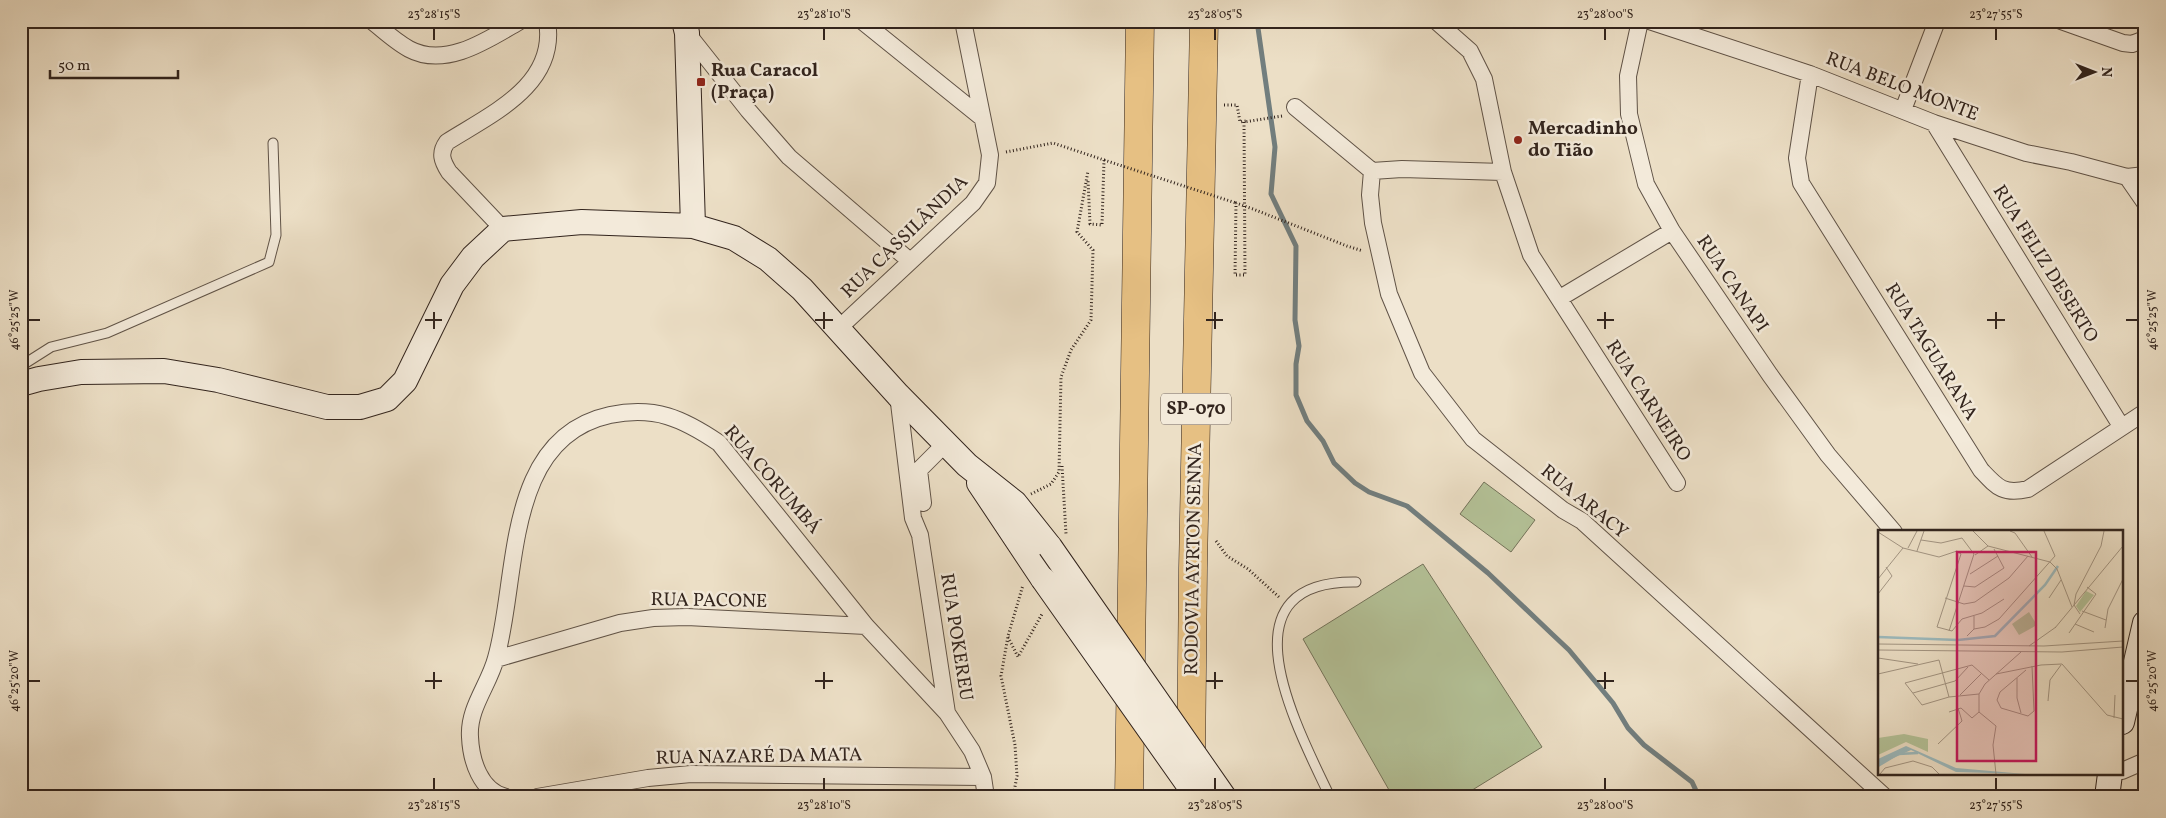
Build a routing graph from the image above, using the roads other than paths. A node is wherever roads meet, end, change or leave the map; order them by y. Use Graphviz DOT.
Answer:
graph roads {
  1 [pos="372,21"];
  2 [pos="520,21"];
  3 [pos="547,21"];
  4 [pos="862,21"];
  5 [pos="962,21"];
  6 [pos="1140,21"];
  7 [pos="1204,21"];
  8 [pos="1436,21"];
  9 [pos="1640,21"];
  10 [pos="1649,21"];
  11 [pos="1937,21"];
  12 [pos="2061,21"];
  13 [pos="686,27"];
  14 [pos="2145,39"];
  15 [pos="1810,74"];
  16 [pos="1903,110"];
  17 [pos="1289,111"];
  18 [pos="981,117"];
  19 [pos="1934,123"];
  20 [pos="273,143"];
  21 [pos="1372,171"];
  22 [pos="1503,172"];
  23 [pos="2145,175"];
  24 [pos="2126,177"];
  25 [pos="2145,203"];
  26 [pos="693,226"];
  27 [pos="503,229"];
  28 [pos="1672,231"];
  29 [pos="910,261"];
  30 [pos="1560,298"];
  31 [pos="839,328"];
  32 [pos="21,366"];
  33 [pos="21,384"];
  34 [pos="898,395"];
  35 [pos="2145,412"];
  36 [pos="2121,426"];
  37 [pos="946,443"];
  38 [pos="967,464"];
  39 [pos="1677,483"];
  40 [pos="1892,530"];
  41 [pos="920,535"];
  42 [pos="1356,582"];
  43 [pos="2145,624"];
  44 [pos="866,626"];
  45 [pos="496,659"];
  46 [pos="947,713"];
  47 [pos="2124,713"];
  48 [pos="2145,761"];
  49 [pos="2124,773"];
  50 [pos="983,777"];
  51 [pos="506,797"];
  52 [pos="537,797"];
  53 [pos="986,797"];
  54 [pos="1129,797"];
  55 [pos="1191,797"];
  56 [pos="1197,797"];
  57 [pos="1224,797"];
  58 [pos="1330,797"];
  59 [pos="1885,797"];
  1 -- 2 [label="street"];
  3 -- 27 [label="street"];
  4 -- 18 [label="street"];
  5 -- 18 [label="street, RUA CASSILÂNDIA"];
  6 -- 54 [label="highway, SP-070"];
  7 -- 55 [label="highway, RODOVIA AYRTON SENNA / SP-070"];
  8 -- 22 [label="street, RUA CARNEIRO"];
  9 -- 28 [label="street, RUA CANAPI"];
  10 -- 15 [label="street, RUA BELO MONTE"];
  11 -- 16 [label="street"];
  12 -- 14 [label="street"];
  13 -- 26 [label="main road"];
  13 -- 29 [label="street"];
  15 -- 16 [label="street, RUA BELO MONTE"];
  15 -- 36 [label="street, RUA TAGUARANA"];
  16 -- 19 [label="street, RUA BELO MONTE"];
  17 -- 21 [label="street"];
  18 -- 29 [label="street, RUA CASSILÂNDIA"];
  19 -- 24 [label="street, RUA BELO MONTE"];
  19 -- 36 [label="street, RUA FELIZ DESERTO"];
  20 -- 32 [label="lane"];
  21 -- 22 [label="street"];
  21 -- 59 [label="street, RUA ARACY"];
  22 -- 30 [label="street, RUA CARNEIRO"];
  23 -- 24 [label="street, RUA BELO MONTE"];
  24 -- 25 [label="street"];
  26 -- 27 [label="main road"];
  26 -- 31 [label="main road"];
  27 -- 33 [label="main road"];
  28 -- 30 [label="street"];
  28 -- 40 [label="street, RUA CANAPI"];
  29 -- 31 [label="street, RUA CASSILÂNDIA"];
  30 -- 39 [label="street, RUA CARNEIRO"];
  31 -- 34 [label="main road"];
  34 -- 37 [label="main road"];
  34 -- 41 [label="street, RUA POKEREU"];
  35 -- 36 [label="street, RUA TAGUARANA"];
  37 -- 38 [label="main road"];
  37 -- 41 [label="street, RUA POKEREU"];
  38 -- 56 [label="main road, bridge"];
  38 -- 57 [label="main road, bridge"];
  41 -- 46 [label="street, RUA POKEREU"];
  42 -- 58 [label="lane"];
  43 -- 47 [label="main road"];
  44 -- 45 [label="street, RUA PACONE"];
  44 -- 45 [label="street, RUA CORUMBÁ"];
  44 -- 46 [label="street, RUA CORUMBÁ"];
  45 -- 51 [label="street, RUA CORUMBÁ"];
  46 -- 50 [label="street, RUA POKEREU"];
  48 -- 49 [label="street"];
  50 -- 52 [label="street, RUA NAZARÉ DA MATA"];
  50 -- 53 [label="street, RUA POKEREU"];
}
